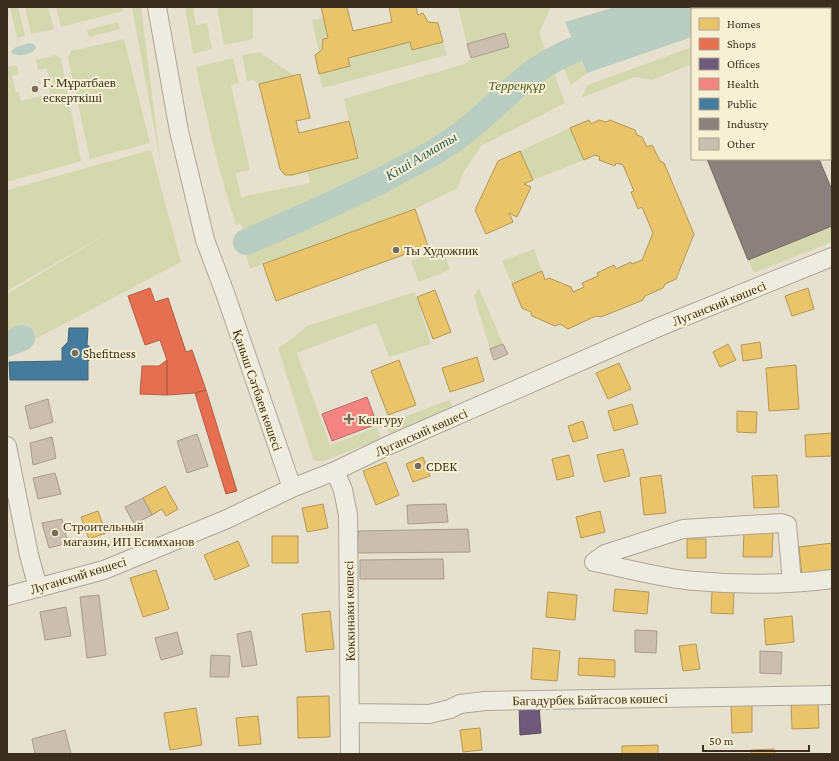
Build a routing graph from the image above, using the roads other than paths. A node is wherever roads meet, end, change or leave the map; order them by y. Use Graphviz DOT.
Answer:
graph roads {
  1 [pos="157,7"];
  2 [pos="832,257"];
  3 [pos="7,446"];
  4 [pos="335,471"];
  5 [pos="292,488"];
  6 [pos="832,579"];
  7 [pos="792,583"];
  8 [pos="38,588"];
  9 [pos="7,596"];
  10 [pos="832,695"];
  11 [pos="350,713"];
  12 [pos="350,754"];
  1 -- 5 [label="street, Қаныш Сәтбаев көшесі"];
  2 -- 4 [label="street, Луганский көшесі"];
  3 -- 8 [label="street"];
  4 -- 5 [label="street, Луганский көшесі"];
  4 -- 11 [label="street, Коккинаки көшесі"];
  5 -- 8 [label="street, Луганский көшесі"];
  6 -- 7 [label="street"];
  7 -- 7 [label="street"];
  8 -- 9 [label="street, Луганский көшесі"];
  10 -- 11 [label="street, Багадурбек Байтасов көшесі"];
  11 -- 12 [label="street, Коккинаки көшесі"];
}
